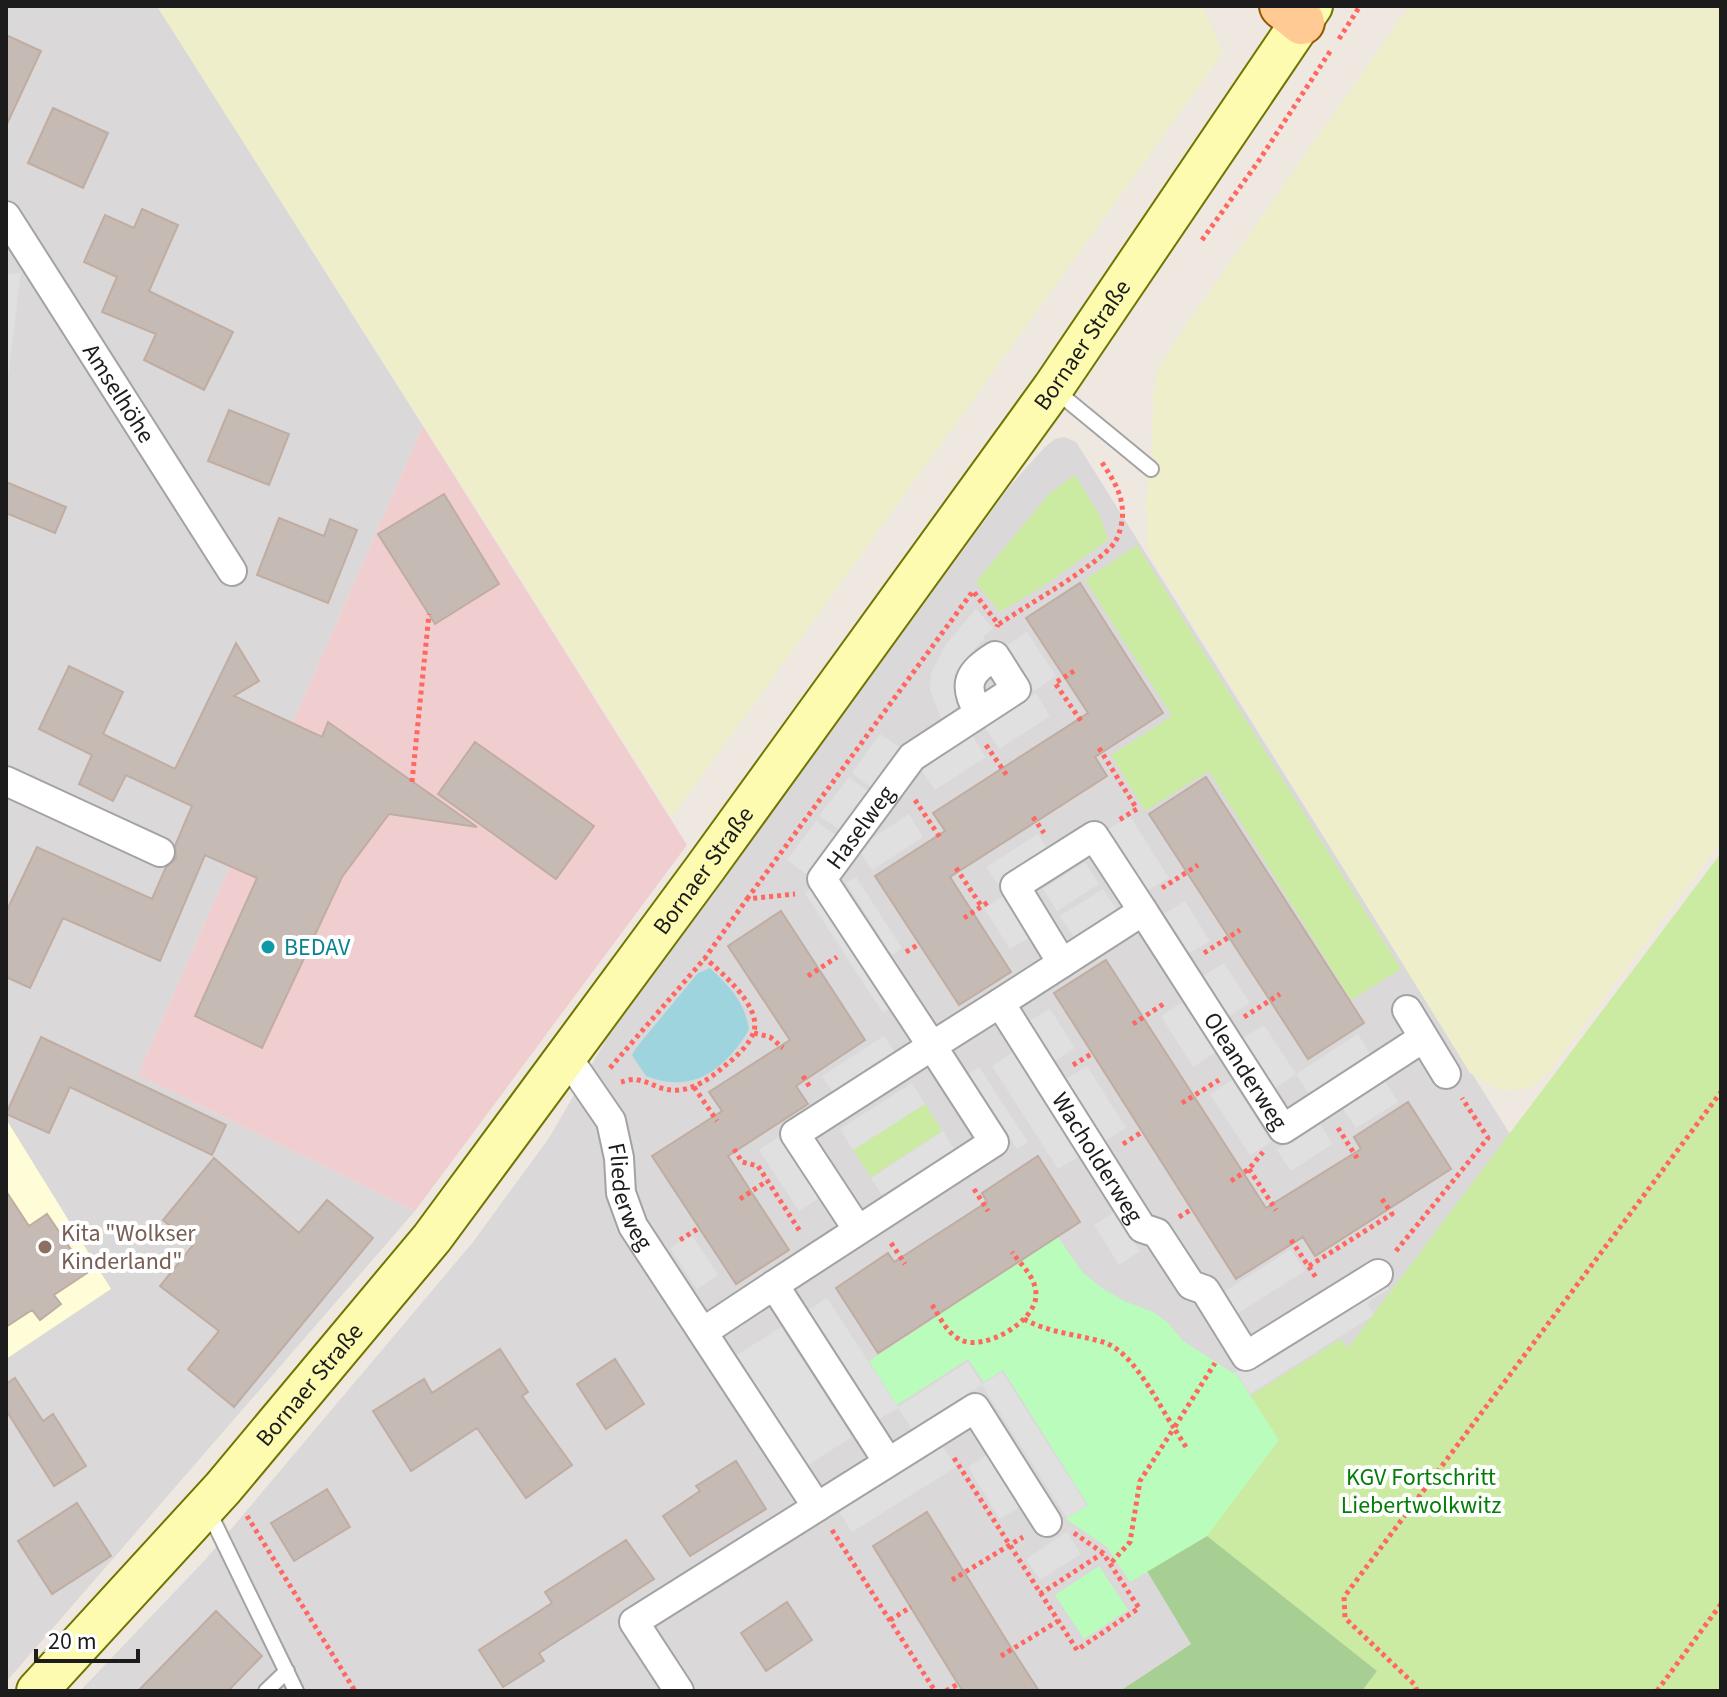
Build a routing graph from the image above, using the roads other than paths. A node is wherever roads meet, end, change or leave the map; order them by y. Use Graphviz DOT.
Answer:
graph roads {
  1 [pos="1299,11"];
  2 [pos="6,216"];
  3 [pos="1053,388"];
  4 [pos="1151,469"];
  5 [pos="232,571"];
  6 [pos="974,716"];
  7 [pos="6,781"];
  8 [pos="160,852"];
  9 [pos="1140,907"];
  10 [pos="1062,963"];
  11 [pos="1000,1003"];
  12 [pos="1407,1010"];
  13 [pos="1423,1038"];
  14 [pos="932,1046"];
  15 [pos="567,1057"];
  16 [pos="1446,1074"];
  17 [pos="858,1230"];
  18 [pos="1378,1274"];
  19 [pos="774,1285"];
  20 [pos="703,1332"];
  21 [pos="888,1462"];
  22 [pos="215,1497"];
  23 [pos="817,1507"];
  24 [pos="1047,1522"];
  25 [pos="287,1671"];
  26 [pos="37,1691"];
  27 [pos="266,1691"];
  28 [pos="296,1691"];
  29 [pos="679,1691"];
  1 -- 3 [label="main road, Bornaer Straße"];
  2 -- 5 [label="street, Amselhöhe"];
  3 -- 4 [label="lane"];
  3 -- 15 [label="main road, Bornaer Straße"];
  6 -- 6 [label="street, Haselweg"];
  6 -- 14 [label="street, Haselweg"];
  7 -- 8 [label="street"];
  9 -- 10 [label="street"];
  9 -- 10 [label="street, Oleanderweg"];
  9 -- 13 [label="street, Oleanderweg"];
  10 -- 11 [label="street"];
  11 -- 14 [label="street"];
  11 -- 18 [label="street, Wacholderweg"];
  12 -- 13 [label="street"];
  13 -- 16 [label="street"];
  14 -- 17 [label="street"];
  14 -- 17 [label="street"];
  15 -- 20 [label="street, Fliederweg"];
  15 -- 22 [label="main road, Bornaer Straße"];
  17 -- 19 [label="street"];
  19 -- 20 [label="street"];
  19 -- 21 [label="street"];
  20 -- 23 [label="street, Fliederweg"];
  21 -- 23 [label="street"];
  21 -- 24 [label="street"];
  22 -- 25 [label="lane"];
  22 -- 26 [label="main road, Bornaer Straße"];
  23 -- 29 [label="street"];
  25 -- 27 [label="lane"];
  25 -- 28 [label="lane"];
}
